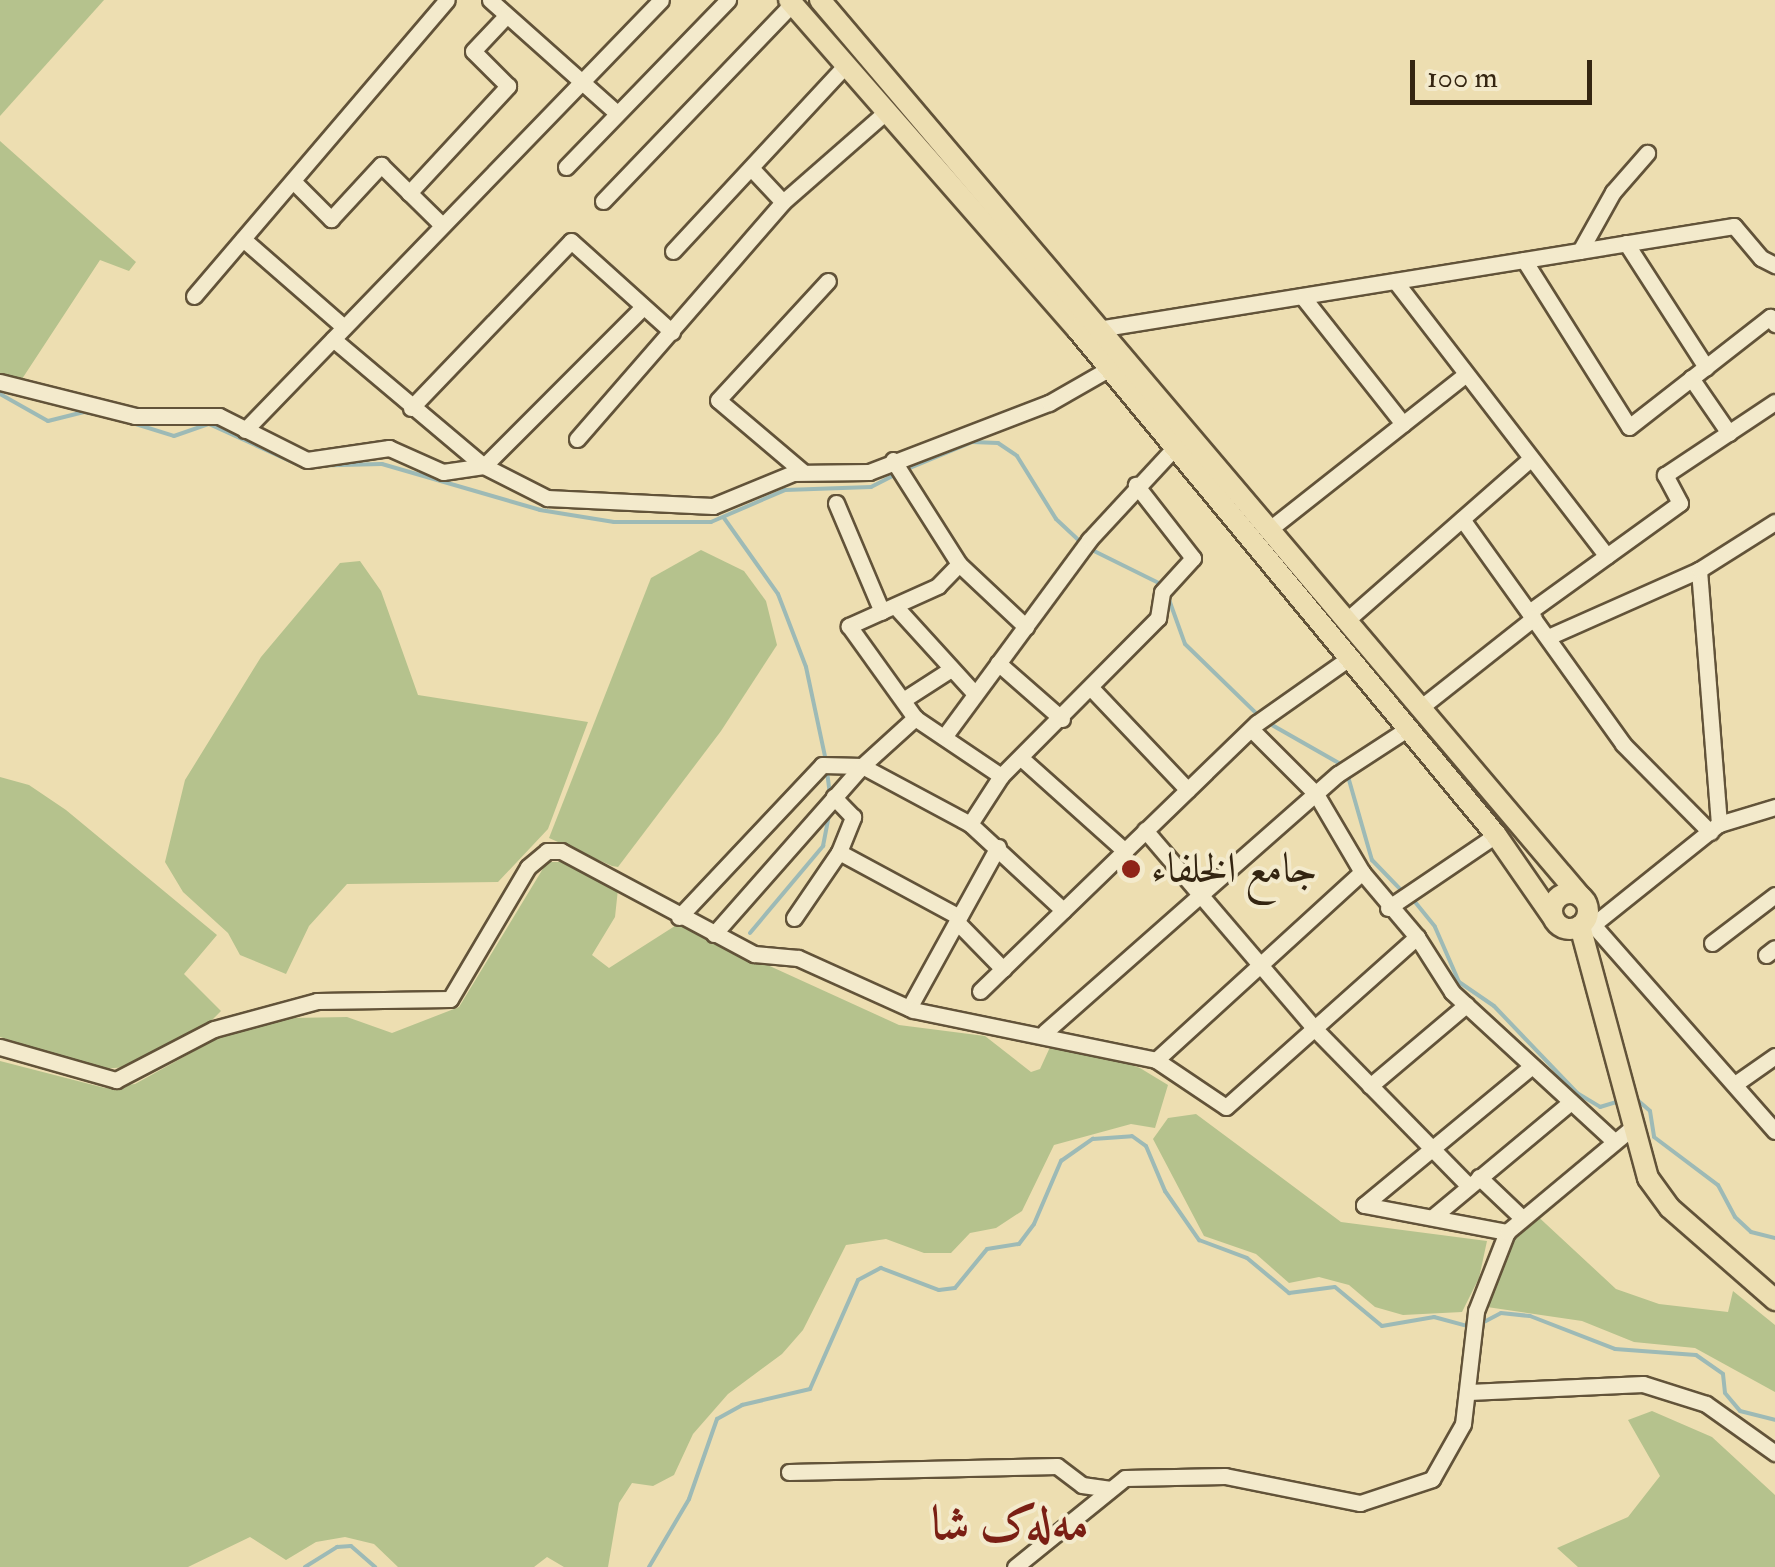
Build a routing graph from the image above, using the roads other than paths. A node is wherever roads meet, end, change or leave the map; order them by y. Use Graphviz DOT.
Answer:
graph roads {
  1 [pos="447,0"];
  2 [pos="490,0"];
  3 [pos="662,0"];
  4 [pos="728,0"];
  5 [pos="820,0"];
  6 [pos="790,2"];
  7 [pos="506,16"];
  8 [pos="874,62"];
  9 [pos="851,71"];
  10 [pos="581,81"];
  11 [pos="889,102"];
  12 [pos="617,114"];
  13 [pos="1647,153"];
  14 [pos="566,167"];
  15 [pos="752,169"];
  16 [pos="293,181"];
  17 [pos="409,192"];
  18 [pos="603,202"];
  19 [pos="783,202"];
  20 [pos="442,225"];
  21 [pos="243,239"];
  22 [pos="1626,244"];
  23 [pos="673,251"];
  24 [pos="1580,251"];
  25 [pos="1524,260"];
  26 [pos="1775,265"];
  27 [pos="1395,281"];
  28 [pos="828,282"];
  29 [pos="194,296"];
  30 [pos="1302,296"];
  31 [pos="644,307"];
  32 [pos="1775,324"];
  33 [pos="1104,328"];
  34 [pos="672,332"];
  35 [pos="338,333"];
  36 [pos="1706,367"];
  37 [pos="1110,368"];
  38 [pos="1466,374"];
  39 [pos="1691,378"];
  40 [pos="0,382"];
  41 [pos="1775,402"];
  42 [pos="411,408"];
  43 [pos="1403,424"];
  44 [pos="245,430"];
  45 [pos="1728,433"];
  46 [pos="577,439"];
  47 [pos="1175,447"];
  48 [pos="1530,458"];
  49 [pos="1216,461"];
  50 [pos="484,466"];
  51 [pos="896,468"];
  52 [pos="803,472"];
  53 [pos="1198,474"];
  54 [pos="1234,482"];
  55 [pos="1136,485"];
  56 [pos="1216,497"];
  57 [pos="836,503"];
  58 [pos="1462,519"];
  59 [pos="1775,522"];
  60 [pos="1271,528"];
  61 [pos="1606,556"];
  62 [pos="959,564"];
  63 [pos="1698,570"];
  64 [pos="889,609"];
  65 [pos="1532,615"];
  66 [pos="1347,620"];
  67 [pos="1026,626"];
  68 [pos="1548,637"];
  69 [pos="1349,658"];
  70 [pos="998,663"];
  71 [pos="948,671"];
  72 [pos="1092,689"];
  73 [pos="975,694"];
  74 [pos="904,700"];
  75 [pos="1420,708"];
  76 [pos="915,718"];
  77 [pos="1062,718"];
  78 [pos="1259,722"];
  79 [pos="1408,729"];
  80 [pos="944,737"];
  81 [pos="1021,758"];
  82 [pos="862,766"];
  83 [pos="1001,776"];
  84 [pos="1188,790"];
  85 [pos="1316,794"];
  86 [pos="834,797"];
  87 [pos="1775,807"];
  88 [pos="970,824"];
  89 [pos="1714,828"];
  90 [pos="1145,830"];
  91 [pos="1496,836"];
  92 [pos="998,846"];
  93 [pos="1124,851"];
  94 [pos="838,852"];
  95 [pos="1362,872"];
  96 [pos="1775,894"];
  97 [pos="1201,895"];
  98 [pos="1388,908"];
  99 [pos="1063,910"];
  100 [pos="1586,916"];
  101 [pos="680,917"];
  102 [pos="794,918"];
  103 [pos="958,920"];
  104 [pos="1555,921"];
  105 [pos="714,934"];
  106 [pos="1417,937"];
  107 [pos="1712,943"];
  108 [pos="1260,963"];
  109 [pos="1003,968"];
  110 [pos="1587,970"];
  111 [pos="980,991"];
  112 [pos="1466,1005"];
  113 [pos="910,1008"];
  114 [pos="1314,1028"];
  115 [pos="1045,1032"];
  116 [pos="0,1047"];
  117 [pos="1775,1056"];
  118 [pos="1156,1060"];
  119 [pos="1532,1066"];
  120 [pos="1735,1084"];
  121 [pos="1370,1086"];
  122 [pos="1570,1102"];
  123 [pos="1630,1122"];
  124 [pos="1775,1130"];
  125 [pos="1614,1141"];
  126 [pos="1428,1146"];
  127 [pos="1474,1181"];
  128 [pos="1434,1216"];
  129 [pos="1522,1218"];
  130 [pos="1507,1232"];
  131 [pos="1775,1300"];
  132 [pos="1470,1392"];
  133 [pos="1775,1454"];
  134 [pos="789,1472"];
  135 [pos="1109,1489"];
  136 [pos="1016,1567"];
  1 -- 16 [label="street"];
  2 -- 7 [label="street"];
  3 -- 10 [label="street"];
  4 -- 12 [label="street"];
  5 -- 8 [label="main road"];
  6 -- 9 [label="main road"];
  6 -- 18 [label="street"];
  7 -- 10 [label="street"];
  7 -- 17 [label="street"];
  8 -- 9 [label="main road"];
  8 -- 11 [label="main road"];
  9 -- 11 [label="main road"];
  9 -- 15 [label="street"];
  10 -- 12 [label="street"];
  10 -- 20 [label="street"];
  11 -- 19 [label="street"];
  11 -- 33 [label="main road"];
  11 -- 37 [label="main road"];
  12 -- 14 [label="street"];
  13 -- 24 [label="street"];
  15 -- 19 [label="street"];
  15 -- 23 [label="street"];
  16 -- 17 [label="street"];
  16 -- 21 [label="street"];
  17 -- 20 [label="street"];
  19 -- 34 [label="street"];
  20 -- 35 [label="street"];
  21 -- 29 [label="street"];
  21 -- 35 [label="street"];
  22 -- 24 [label="street"];
  22 -- 26 [label="street"];
  22 -- 36 [label="street"];
  24 -- 25 [label="street"];
  25 -- 27 [label="street"];
  25 -- 39 [label="street"];
  27 -- 30 [label="street"];
  27 -- 38 [label="street"];
  28 -- 52 [label="street"];
  30 -- 33 [label="street"];
  30 -- 43 [label="street"];
  31 -- 34 [label="street"];
  31 -- 42 [label="street"];
  31 -- 50 [label="street"];
  32 -- 36 [label="street"];
  33 -- 49 [label="main road"];
  34 -- 46 [label="street"];
  35 -- 42 [label="street"];
  35 -- 44 [label="street"];
  36 -- 39 [label="street"];
  37 -- 47 [label="main road"];
  37 -- 51 [label="street"];
  38 -- 43 [label="street"];
  38 -- 48 [label="street"];
  39 -- 45 [label="street"];
  40 -- 44 [label="street"];
  41 -- 45 [label="street"];
  42 -- 50 [label="street"];
  43 -- 60 [label="street"];
  44 -- 50 [label="street"];
  45 -- 61 [label="street"];
  47 -- 53 [label="main road"];
  47 -- 55 [label="street"];
  48 -- 58 [label="street"];
  48 -- 61 [label="street"];
  49 -- 53 [label="main road"];
  49 -- 54 [label="main road"];
  50 -- 52 [label="street"];
  51 -- 52 [label="street"];
  51 -- 62 [label="street"];
  53 -- 56 [label="main road"];
  54 -- 56 [label="main road"];
  54 -- 60 [label="main road"];
  55 -- 67 [label="street"];
  55 -- 72 [label="street"];
  56 -- 69 [label="main road"];
  57 -- 64 [label="street"];
  58 -- 65 [label="street"];
  58 -- 66 [label="street"];
  59 -- 63 [label="street"];
  60 -- 66 [label="main road"];
  61 -- 65 [label="street"];
  62 -- 64 [label="street"];
  62 -- 67 [label="street"];
  63 -- 68 [label="street"];
  63 -- 89 [label="street"];
  64 -- 71 [label="street"];
  64 -- 74 [label="street"];
  65 -- 68 [label="street"];
  65 -- 75 [label="street"];
  66 -- 75 [label="main road"];
  67 -- 70 [label="street"];
  68 -- 89 [label="street"];
  69 -- 78 [label="street"];
  69 -- 79 [label="main road"];
  70 -- 73 [label="street"];
  70 -- 77 [label="street"];
  71 -- 73 [label="street"];
  71 -- 74 [label="street"];
  72 -- 77 [label="street"];
  72 -- 84 [label="street"];
  73 -- 80 [label="street"];
  74 -- 76 [label="street"];
  75 -- 100 [label="main road"];
  76 -- 80 [label="street"];
  76 -- 82 [label="street"];
  77 -- 81 [label="street"];
  78 -- 84 [label="street"];
  78 -- 85 [label="street"];
  79 -- 85 [label="street"];
  79 -- 91 [label="main road"];
  80 -- 83 [label="street"];
  81 -- 83 [label="street"];
  81 -- 93 [label="street"];
  82 -- 86 [label="street"];
  82 -- 88 [label="street"];
  82 -- 101 [label="street"];
  83 -- 88 [label="street"];
  84 -- 90 [label="street"];
  85 -- 95 [label="street"];
  85 -- 97 [label="street"];
  86 -- 94 [label="street"];
  86 -- 105 [label="street"];
  87 -- 89 [label="street"];
  88 -- 92 [label="street"];
  89 -- 100 [label="street"];
  90 -- 93 [label="street"];
  90 -- 97 [label="street"];
  91 -- 98 [label="street"];
  91 -- 104 [label="main road"];
  92 -- 99 [label="street"];
  92 -- 103 [label="street"];
  93 -- 99 [label="street"];
  94 -- 102 [label="street"];
  94 -- 103 [label="street"];
  95 -- 98 [label="street"];
  95 -- 108 [label="street"];
  96 -- 107 [label="street"];
  97 -- 108 [label="street"];
  97 -- 115 [label="street"];
  98 -- 106 [label="street"];
  99 -- 109 [label="street"];
  100 -- 104 [label="main road"];
  100 -- 104 [label="main road"];
  100 -- 110 [label="main road"];
  100 -- 120 [label="street"];
  101 -- 105 [label="street"];
  101 -- 116 [label="street"];
  103 -- 109 [label="street"];
  103 -- 113 [label="street"];
  104 -- 110 [label="main road"];
  105 -- 113 [label="street"];
  106 -- 112 [label="street"];
  106 -- 114 [label="street"];
  108 -- 114 [label="street"];
  108 -- 118 [label="street"];
  109 -- 111 [label="street"];
  110 -- 123 [label="main road"];
  112 -- 119 [label="street"];
  112 -- 121 [label="street"];
  113 -- 115 [label="street"];
  114 -- 118 [label="street"];
  114 -- 121 [label="street"];
  115 -- 118 [label="street"];
  117 -- 120 [label="street"];
  119 -- 122 [label="street"];
  119 -- 126 [label="street"];
  120 -- 124 [label="street"];
  121 -- 126 [label="street"];
  122 -- 125 [label="street"];
  122 -- 127 [label="street"];
  123 -- 125 [label="street"];
  123 -- 131 [label="main road"];
  125 -- 129 [label="street"];
  126 -- 127 [label="street"];
  126 -- 128 [label="street"];
  127 -- 128 [label="street"];
  127 -- 129 [label="street"];
  128 -- 130 [label="street"];
  129 -- 130 [label="street"];
  130 -- 132 [label="street"];
  132 -- 133 [label="street"];
  132 -- 135 [label="street"];
  134 -- 135 [label="street"];
  135 -- 136 [label="street"];
}
